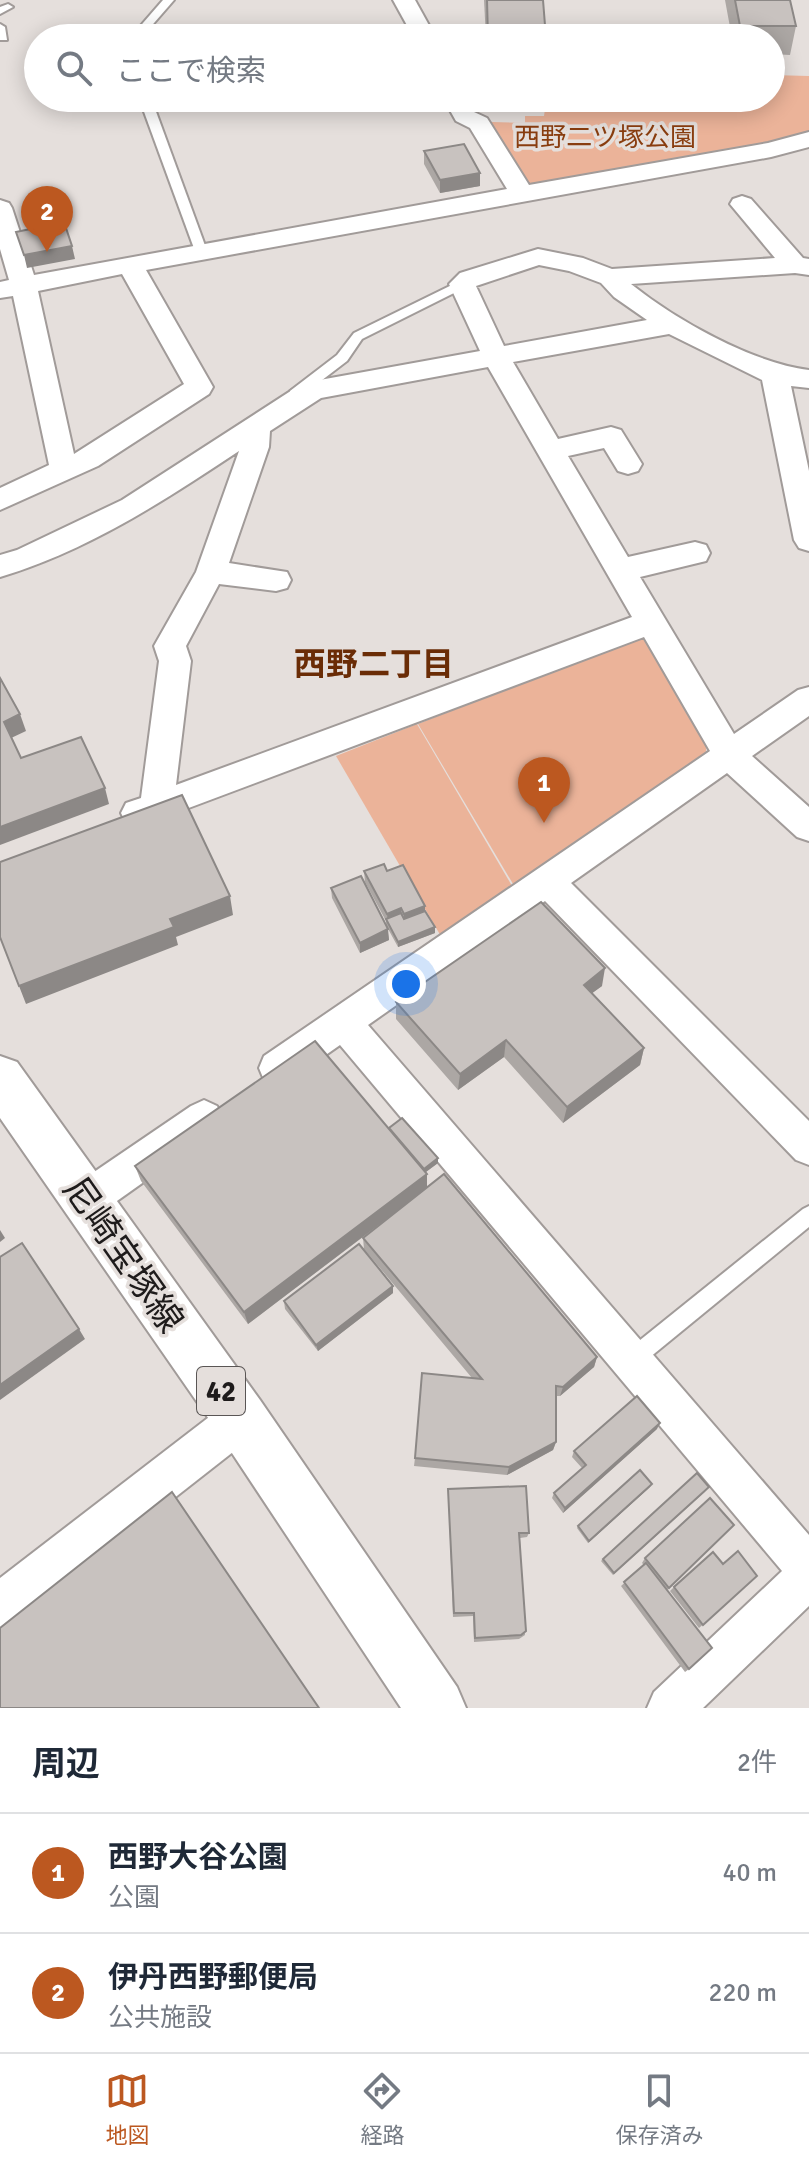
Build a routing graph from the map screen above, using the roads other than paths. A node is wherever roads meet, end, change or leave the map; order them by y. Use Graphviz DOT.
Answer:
graph roads {
  1 [pos="169,0"];
  2 [pos="404,0"];
  3 [pos="148,24"];
  4 [pos="417,24"];
  5 [pos="150,112"];
  6 [pos="462,112"];
  7 [pos="809,139"];
  8 [pos="523,195"];
  9 [pos="742,204"];
  10 [pos="0,208"];
  11 [pos="201,251"];
  12 [pos="130,265"];
  13 [pos="802,266"];
  14 [pos="610,277"];
  15 [pos="462,284"];
  16 [pos="12,288"];
  17 [pos="674,324"];
  18 [pos="497,359"];
  19 [pos="775,375"];
  20 [pos="809,379"];
  21 [pos="289,405"];
  22 [pos="256,426"];
  23 [pos="551,450"];
  24 [pos="628,464"];
  25 [pos="64,471"];
  26 [pos="0,500"];
  27 [pos="809,540"];
  28 [pos="695,553"];
  29 [pos="0,566"];
  30 [pos="621,570"];
  31 [pos="211,572"];
  32 [pos="276,580"];
  33 [pos="651,622"];
  34 [pos="809,699"];
  35 [pos="729,755"];
  36 [pos="157,806"];
  37 [pos="114,822"];
  38 [pos="809,827"];
  39 [pos="547,881"];
  40 [pos="343,1022"];
  41 [pos="0,1078"];
  42 [pos="809,1147"];
  43 [pos="86,1200"];
  44 [pos="809,1215"];
  45 [pos="631,1360"];
  46 [pos="241,1419"];
  47 [pos="809,1569"];
  48 [pos="809,1575"];
  49 [pos="0,1606"];
  50 [pos="436,1708"];
  51 [pos="670,1708"];
  1 -- 3 [label="lane"];
  2 -- 4 [label="street"];
  5 -- 11 [label="lane"];
  6 -- 8 [label="street"];
  7 -- 8 [label="street"];
  8 -- 11 [label="street"];
  9 -- 13 [label="street"];
  10 -- 16 [label="street"];
  11 -- 12 [label="street"];
  12 -- 16 [label="street"];
  12 -- 25 [label="street"];
  13 -- 14 [label="street"];
  14 -- 15 [label="street"];
  14 -- 17 [label="street"];
  15 -- 18 [label="street"];
  15 -- 21 [label="lane"];
  16 -- 25 [label="street"];
  17 -- 18 [label="street"];
  17 -- 19 [label="street"];
  18 -- 21 [label="street"];
  18 -- 23 [label="street"];
  19 -- 20 [label="street"];
  19 -- 27 [label="street"];
  21 -- 22 [label="street"];
  22 -- 29 [label="street"];
  22 -- 31 [label="street"];
  23 -- 24 [label="street"];
  23 -- 30 [label="street"];
  25 -- 26 [label="street"];
  28 -- 30 [label="street"];
  30 -- 33 [label="street"];
  31 -- 32 [label="street"];
  31 -- 36 [label="street"];
  33 -- 35 [label="street"];
  33 -- 36 [label="street"];
  34 -- 35 [label="street"];
  35 -- 38 [label="street"];
  35 -- 39 [label="street"];
  36 -- 37 [label="street"];
  39 -- 40 [label="street"];
  39 -- 42 [label="street"];
  40 -- 43 [label="street"];
  40 -- 45 [label="street"];
  41 -- 43 [label="main road, 尼崎宝塚線 / 42"];
  43 -- 46 [label="main road, 尼崎宝塚線 / 42"];
  44 -- 45 [label="lane"];
  45 -- 47 [label="street"];
  46 -- 49 [label="street"];
  46 -- 50 [label="main road, 尼崎宝塚線 / 42"];
  48 -- 51 [label="street"];
}
